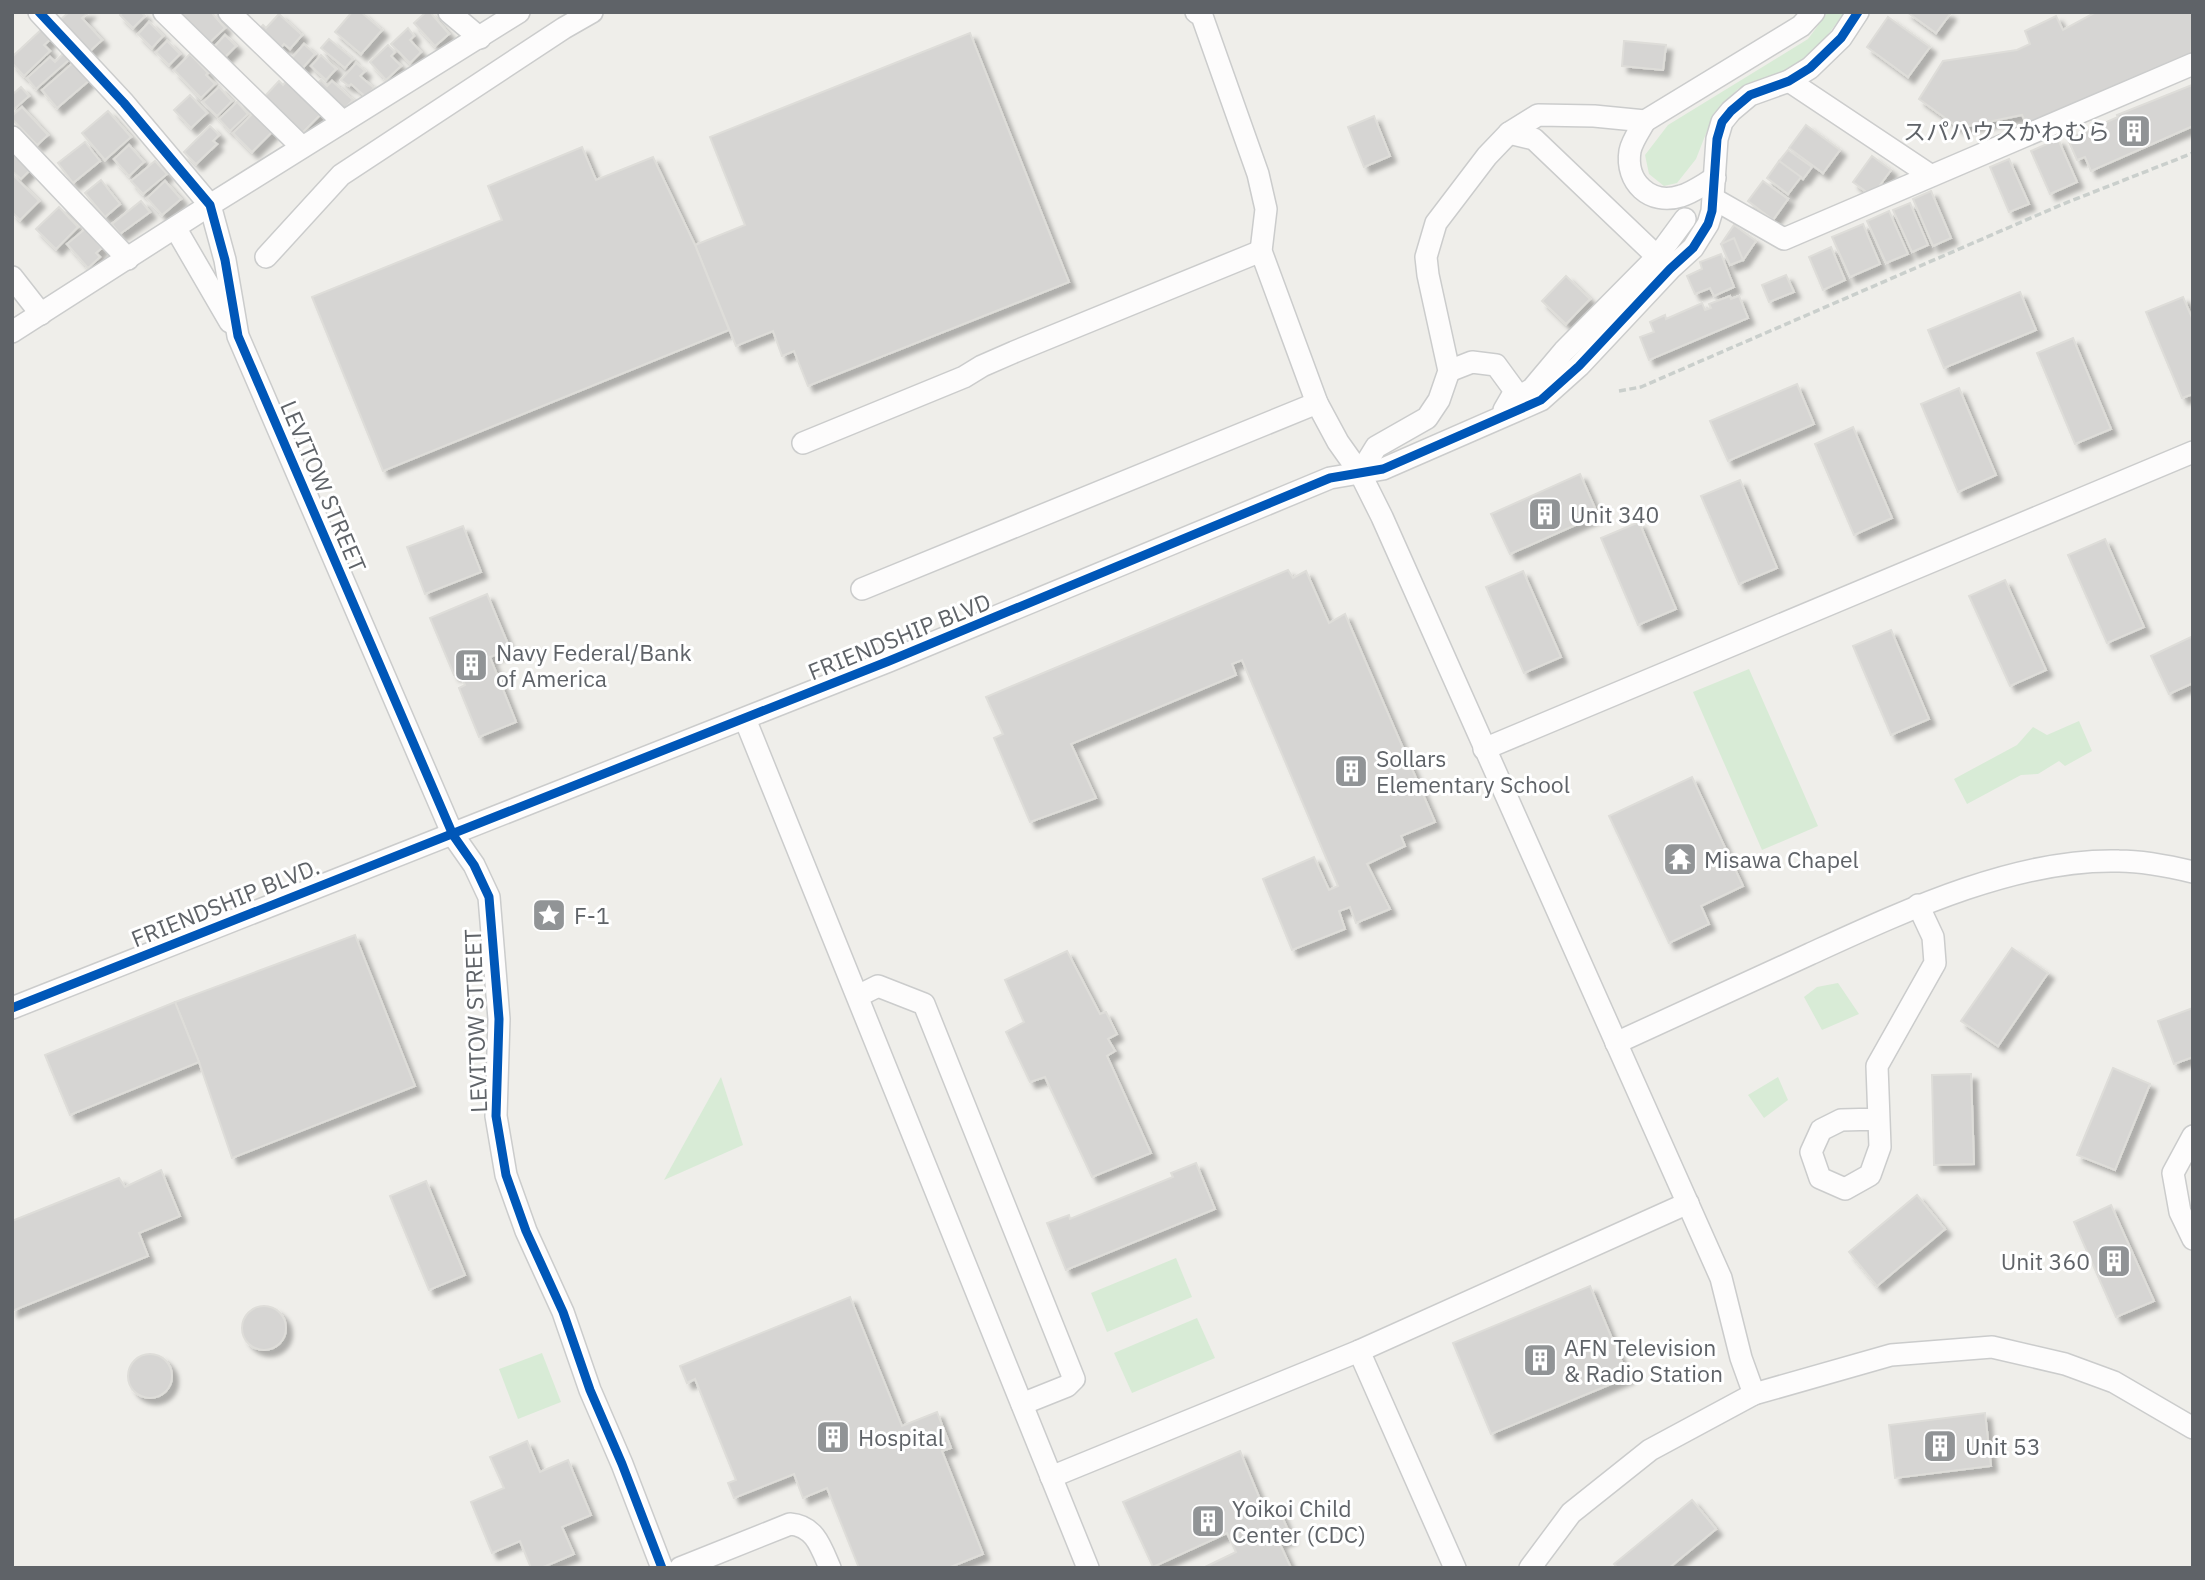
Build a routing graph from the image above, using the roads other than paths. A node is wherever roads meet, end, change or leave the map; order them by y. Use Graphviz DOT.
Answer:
graph roads {
  1 [pos="39,12"];
  2 [pos="164,12"];
  3 [pos="229,12"];
  4 [pos="449,12"];
  5 [pos="519,12"];
  6 [pos="592,12"];
  7 [pos="1196,12"];
  8 [pos="1814,12"];
  9 [pos="1858,12"];
  10 [pos="480,38"];
  11 [pos="2193,64"];
  12 [pos="1789,81"];
  13 [pos="1644,121"];
  14 [pos="343,122"];
  15 [pos="1509,133"];
  16 [pos="12,138"];
  17 [pos="302,147"];
  18 [pos="1930,175"];
  19 [pos="1714,189"];
  20 [pos="210,205"];
  21 [pos="1685,219"];
  22 [pos="176,229"];
  23 [pos="1261,251"];
  24 [pos="265,257"];
  25 [pos="128,259"];
  26 [pos="1663,263"];
  27 [pos="12,277"];
  28 [pos="41,314"];
  29 [pos="12,332"];
  30 [pos="238,336"];
  31 [pos="1449,371"];
  32 [pos="1510,402"];
  33 [pos="1317,403"];
  34 [pos="1496,420"];
  35 [pos="803,443"];
  36 [pos="2193,452"];
  37 [pos="1360,473"];
  38 [pos="862,589"];
  39 [pos="745,719"];
  40 [pos="1484,749"];
  41 [pos="453,835"];
  42 [pos="2193,872"];
  43 [pos="1918,905"];
  44 [pos="858,996"];
  45 [pos="12,1008"];
  46 [pos="1616,1043"];
  47 [pos="1879,1119"];
  48 [pos="2193,1136"];
  49 [pos="1688,1203"];
  50 [pos="2193,1239"];
  51 [pos="1359,1351"];
  52 [pos="1754,1394"];
  53 [pos="1022,1404"];
  54 [pos="2193,1427"];
  55 [pos="1051,1477"];
  56 [pos="662,1568"];
  57 [pos="680,1568"];
  58 [pos="830,1568"];
  59 [pos="1088,1568"];
  60 [pos="1455,1568"];
  61 [pos="1530,1568"];
  1 -- 20 [label="street"];
  2 -- 17 [label="street"];
  3 -- 14 [label="street"];
  4 -- 10 [label="street"];
  5 -- 10 [label="street"];
  6 -- 24 [label="street"];
  7 -- 23 [label="street"];
  8 -- 13 [label="street"];
  9 -- 12 [label="street"];
  10 -- 14 [label="street"];
  11 -- 18 [label="street"];
  12 -- 18 [label="street"];
  12 -- 19 [label="street"];
  13 -- 15 [label="street"];
  13 -- 19 [label="street"];
  14 -- 17 [label="street"];
  15 -- 26 [label="street"];
  15 -- 31 [label="street"];
  16 -- 25 [label="street"];
  17 -- 20 [label="street"];
  18 -- 19 [label="street"];
  19 -- 26 [label="street"];
  20 -- 22 [label="street"];
  20 -- 30 [label="street, LEVITOW STREET"];
  21 -- 26 [label="street"];
  22 -- 25 [label="street"];
  22 -- 30 [label="street"];
  23 -- 33 [label="street"];
  23 -- 35 [label="street"];
  25 -- 28 [label="street"];
  26 -- 32 [label="street"];
  26 -- 34 [label="street, FRIENDSHIP BLVD"];
  27 -- 28 [label="street"];
  28 -- 29 [label="street"];
  30 -- 41 [label="street, LEVITOW STREET"];
  31 -- 32 [label="street"];
  31 -- 37 [label="street"];
  32 -- 34 [label="street"];
  33 -- 37 [label="street"];
  33 -- 38 [label="street"];
  34 -- 37 [label="street, FRIENDSHIP BLVD"];
  36 -- 40 [label="street"];
  37 -- 39 [label="street, FRIENDSHIP BLVD"];
  37 -- 40 [label="street"];
  39 -- 41 [label="street, FRIENDSHIP BLVD"];
  39 -- 44 [label="street"];
  40 -- 46 [label="street"];
  41 -- 45 [label="street, FRIENDSHIP BLVD."];
  41 -- 56 [label="street, LEVITOW STREET"];
  42 -- 43 [label="street"];
  43 -- 46 [label="street"];
  43 -- 47 [label="street"];
  44 -- 53 [label="street"];
  44 -- 53 [label="street"];
  46 -- 49 [label="street"];
  48 -- 50 [label="street"];
  49 -- 51 [label="street"];
  49 -- 52 [label="street"];
  51 -- 55 [label="street"];
  51 -- 60 [label="street"];
  52 -- 54 [label="street"];
  52 -- 61 [label="street"];
  53 -- 55 [label="street"];
  55 -- 59 [label="street"];
  57 -- 58 [label="street"];
}
